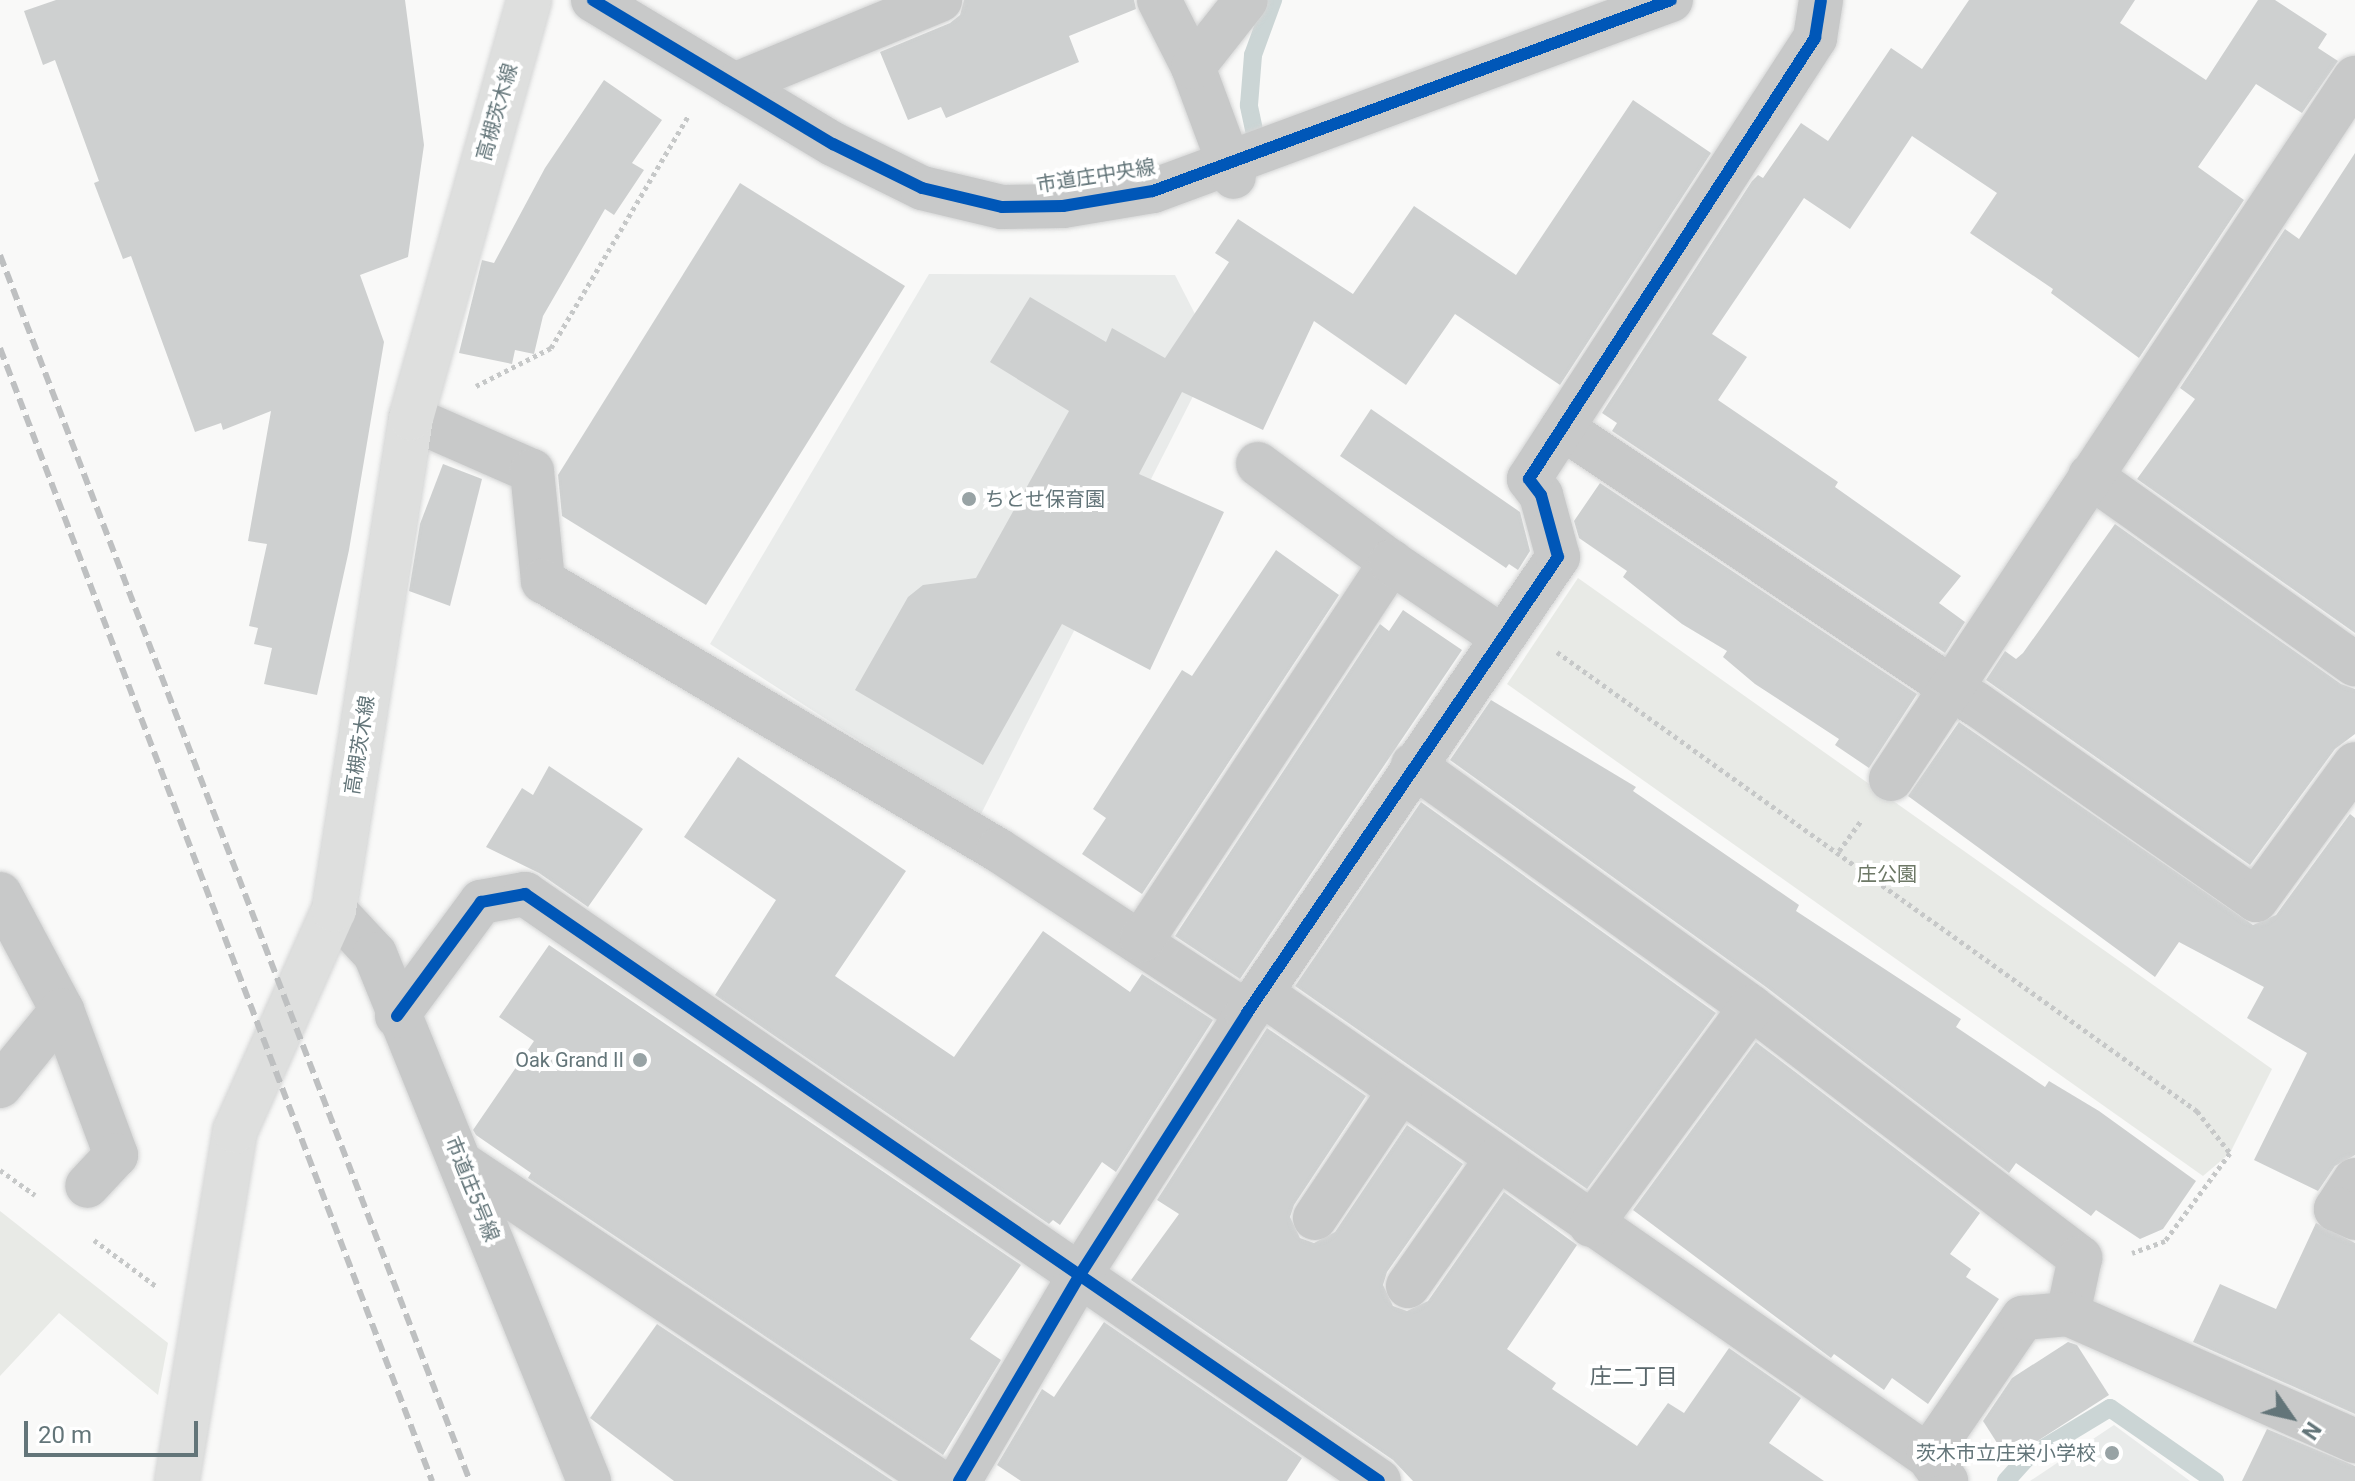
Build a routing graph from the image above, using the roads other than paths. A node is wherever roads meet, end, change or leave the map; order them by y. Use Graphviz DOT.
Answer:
graph roads {
  1 [pos="529,0"];
  2 [pos="593,0"];
  3 [pos="940,0"];
  4 [pos="1159,0"];
  5 [pos="1246,0"];
  6 [pos="1671,0"];
  7 [pos="1821,0"];
  8 [pos="1193,67"];
  9 [pos="2355,78"];
  10 [pos="723,79"];
  11 [pos="1232,171"];
  12 [pos="411,418"];
  13 [pos="1562,428"];
  14 [pos="1258,464"];
  15 [pos="2090,476"];
  16 [pos="1391,562"];
  17 [pos="1508,630"];
  18 [pos="2355,664"];
  19 [pos="1949,686"];
  20 [pos="2355,764"];
  21 [pos="1413,765"];
  22 [pos="1891,779"];
  23 [pos="0,894"];
  24 [pos="334,910"];
  25 [pos="1142,940"];
  26 [pos="1254,1003"];
  27 [pos="1751,1007"];
  28 [pos="62,1010"];
  29 [pos="397,1016"];
  30 [pos="0,1086"];
  31 [pos="1400,1091"];
  32 [pos="1497,1159"];
  33 [pos="462,1164"];
  34 [pos="2355,1180"];
  35 [pos="87,1186"];
  36 [pos="1315,1218"];
  37 [pos="2355,1218"];
  38 [pos="1591,1225"];
  39 [pos="1081,1273"];
  40 [pos="1408,1286"];
  41 [pos="2068,1314"];
  42 [pos="2355,1441"];
  43 [pos="1937,1468"];
  44 [pos="177,1481"];
  45 [pos="589,1481"];
  46 [pos="938,1481"];
  47 [pos="959,1481"];
  48 [pos="1379,1481"];
  1 -- 12 [label="main road, 高槻茨木線"];
  2 -- 10 [label="street, 市道庄中央線"];
  3 -- 10 [label="street"];
  4 -- 8 [label="street"];
  5 -- 8 [label="street"];
  6 -- 11 [label="street, 市道庄中央線"];
  7 -- 13 [label="street"];
  8 -- 11 [label="street"];
  9 -- 15 [label="street"];
  10 -- 11 [label="street, 市道庄中央線"];
  12 -- 24 [label="main road, 高槻茨木線"];
  12 -- 25 [label="street"];
  13 -- 17 [label="street"];
  13 -- 19 [label="street"];
  14 -- 16 [label="street"];
  15 -- 18 [label="street"];
  15 -- 19 [label="street"];
  16 -- 17 [label="street"];
  16 -- 25 [label="street"];
  17 -- 21 [label="street"];
  19 -- 20 [label="street"];
  19 -- 22 [label="street"];
  21 -- 26 [label="street"];
  21 -- 27 [label="street"];
  23 -- 28 [label="street"];
  24 -- 29 [label="street, 市道庄5号線"];
  24 -- 44 [label="main road, 高槻茨木線"];
  25 -- 26 [label="street"];
  26 -- 31 [label="street"];
  26 -- 39 [label="street"];
  27 -- 38 [label="street"];
  27 -- 41 [label="street"];
  28 -- 30 [label="street"];
  28 -- 35 [label="street"];
  29 -- 33 [label="street, 市道庄5号線"];
  29 -- 39 [label="street"];
  31 -- 32 [label="street"];
  31 -- 36 [label="street"];
  32 -- 38 [label="street"];
  32 -- 40 [label="street"];
  33 -- 45 [label="street, 市道庄5号線"];
  33 -- 46 [label="street"];
  34 -- 37 [label="street"];
  38 -- 43 [label="street"];
  39 -- 47 [label="street"];
  39 -- 48 [label="street"];
  41 -- 42 [label="street"];
  41 -- 43 [label="street"];
}
